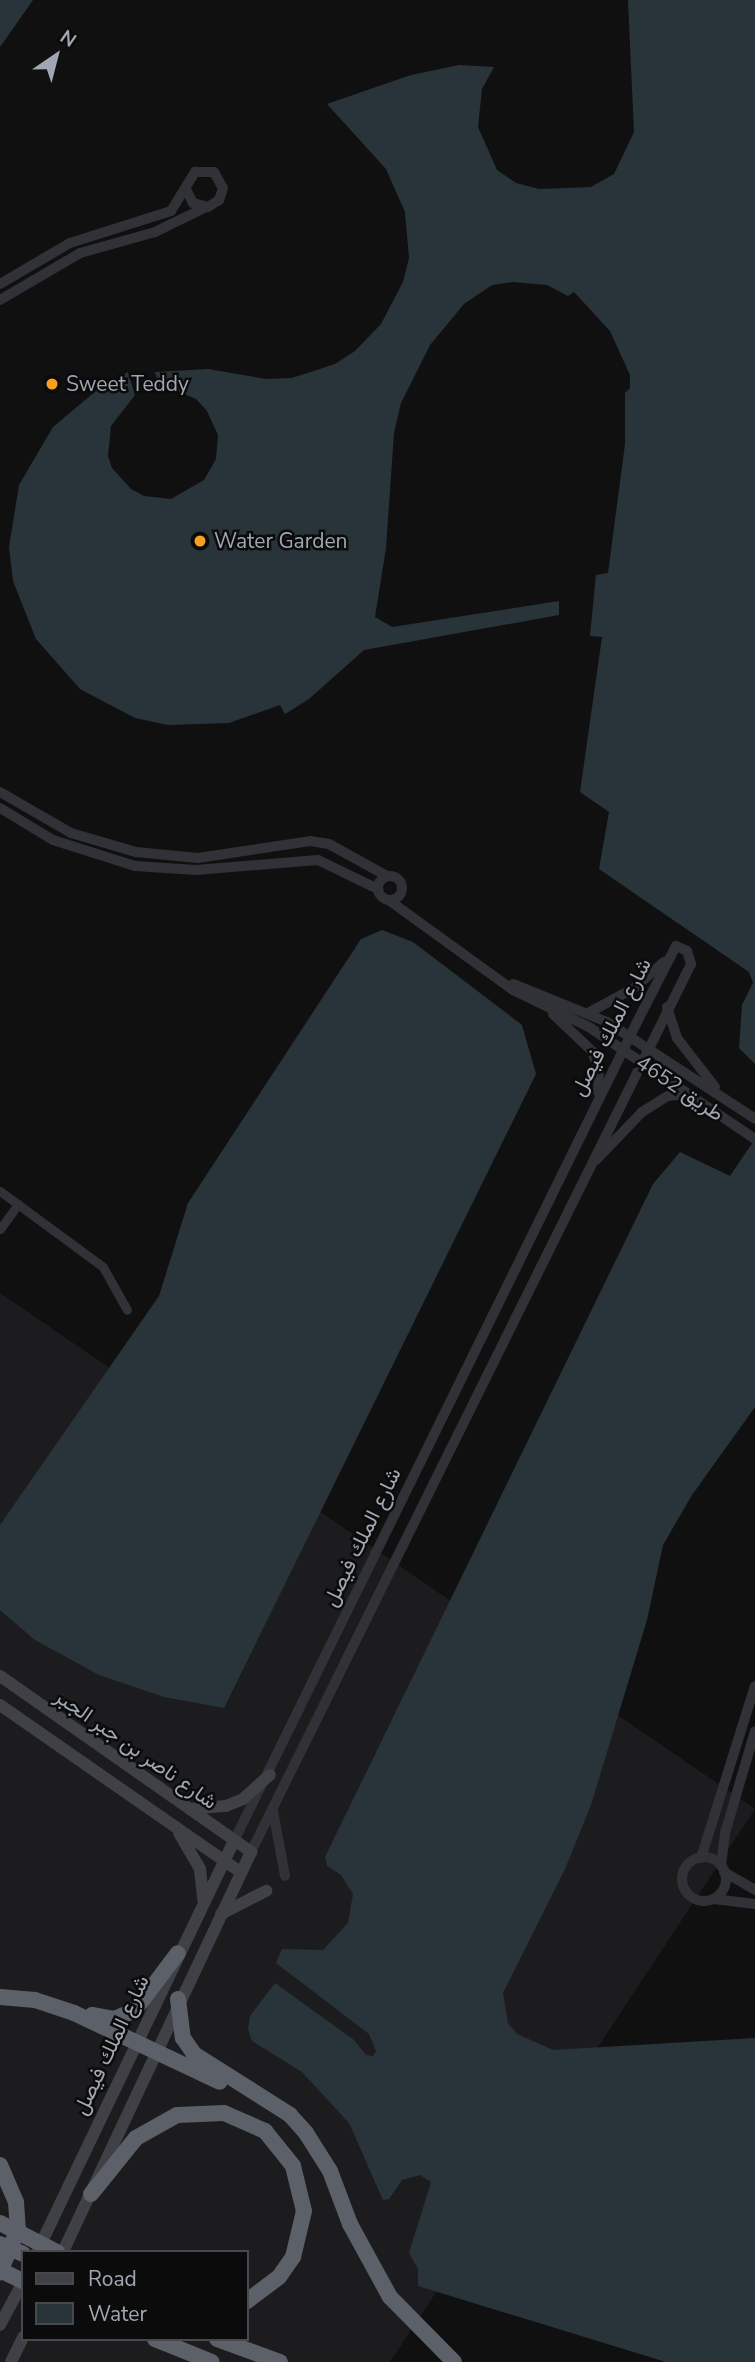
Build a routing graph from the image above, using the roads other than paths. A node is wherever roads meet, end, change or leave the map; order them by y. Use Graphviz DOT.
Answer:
graph roads {
  1 [pos="186,189"];
  2 [pos="208,207"];
  3 [pos="0,284"];
  4 [pos="0,300"];
  5 [pos="0,792"];
  6 [pos="0,808"];
  7 [pos="387,876"];
  8 [pos="378,890"];
  9 [pos="401,894"];
  10 [pos="390,901"];
  11 [pos="415,915"];
  12 [pos="671,955"];
  13 [pos="495,976"];
  14 [pos="540,1004"];
  15 [pos="667,1007"];
  16 [pos="590,1012"];
  17 [pos="630,1036"];
  18 [pos="648,1048"];
  19 [pos="623,1049"];
  20 [pos="640,1062"];
  21 [pos="690,1095"];
  22 [pos="721,1095"];
  23 [pos="592,1111"];
  24 [pos="755,1119"];
  25 [pos="755,1139"];
  26 [pos="587,1171"];
  27 [pos="0,1191"];
  28 [pos="18,1203"];
  29 [pos="0,1229"];
  30 [pos="127,1310"];
  31 [pos="0,1676"];
  32 [pos="755,1686"];
  33 [pos="0,1705"];
  34 [pos="755,1731"];
  35 [pos="270,1775"];
  36 [pos="190,1810"];
  37 [pos="273,1811"];
  38 [pos="173,1824"];
  39 [pos="234,1841"];
  40 [pos="251,1852"];
  41 [pos="701,1858"];
  42 [pos="224,1860"];
  43 [pos="723,1869"];
  44 [pos="240,1872"];
  45 [pos="285,1876"];
  46 [pos="755,1890"];
  47 [pos="266,1891"];
  48 [pos="714,1899"];
  49 [pos="202,1903"];
  50 [pos="755,1904"];
  51 [pos="218,1917"];
  52 [pos="178,1954"];
  53 [pos="0,1997"];
  54 [pos="178,2000"];
  55 [pos="60,2007"];
  56 [pos="135,2044"];
  57 [pos="153,2054"];
  58 [pos="268,2102"];
  59 [pos="0,2165"];
  60 [pos="91,2194"];
  61 [pos="0,2223"];
  62 [pos="0,2244"];
  63 [pos="38,2250"];
  64 [pos="53,2250"];
  65 [pos="64,2250"];
  66 [pos="21,2253"];
  67 [pos="0,2271"];
  68 [pos="21,2280"];
  69 [pos="21,2285"];
  70 [pos="248,2300"];
  71 [pos="10,2310"];
  72 [pos="0,2325"];
  73 [pos="0,2337"];
  74 [pos="21,2341"];
  75 [pos="160,2341"];
  76 [pos="222,2341"];
  77 [pos="11,2362"];
  78 [pos="212,2362"];
  79 [pos="280,2362"];
  80 [pos="454,2362"];
  1 -- 2 [label="street"];
  1 -- 2 [label="street"];
  1 -- 3 [label="street"];
  2 -- 4 [label="street"];
  5 -- 7 [label="street"];
  6 -- 8 [label="street"];
  7 -- 8 [label="street"];
  7 -- 9 [label="street"];
  8 -- 10 [label="street"];
  9 -- 10 [label="street"];
  9 -- 11 [label="street"];
  10 -- 11 [label="street"];
  11 -- 13 [label="street, طريق 4652"];
  12 -- 15 [label="street, شارع الملك فيصل"];
  12 -- 16 [label="street"];
  12 -- 17 [label="street, شارع الملك فيصل"];
  13 -- 14 [label="street, طريق 4652"];
  13 -- 16 [label="street, طريق 4652"];
  14 -- 19 [label="street, طريق 4652"];
  14 -- 23 [label="street"];
  15 -- 18 [label="street, شارع الملك فيصل"];
  15 -- 22 [label="street"];
  16 -- 17 [label="street, طريق 4652"];
  17 -- 18 [label="street, طريق 4652"];
  17 -- 19 [label="street, شارع الملك فيصل"];
  18 -- 20 [label="street, شارع الملك فيصل"];
  18 -- 22 [label="street, طريق 4652"];
  19 -- 20 [label="street, طريق 4652"];
  19 -- 23 [label="street, شارع الملك فيصل"];
  20 -- 21 [label="street, طريق 4652"];
  20 -- 26 [label="street, شارع الملك فيصل"];
  21 -- 25 [label="street, طريق 4652"];
  21 -- 26 [label="street"];
  22 -- 24 [label="street, طريق 4652"];
  23 -- 35 [label="street, شارع الملك فيصل"];
  26 -- 37 [label="street, شارع الملك فيصل"];
  27 -- 28 [label="street"];
  28 -- 29 [label="street"];
  28 -- 30 [label="street"];
  31 -- 36 [label="main road, شارع ناصر بن جبر الجبر"];
  32 -- 41 [label="street"];
  33 -- 38 [label="main road, شارع ناصر بن جبر الجبر"];
  34 -- 43 [label="street"];
  35 -- 36 [label="main road"];
  35 -- 39 [label="street, شارع الملك فيصل"];
  36 -- 39 [label="main road, شارع ناصر بن جبر الجبر"];
  37 -- 40 [label="street, شارع الملك فيصل"];
  37 -- 45 [label="street"];
  38 -- 42 [label="main road, شارع ناصر بن جبر الجبر"];
  38 -- 49 [label="main road"];
  39 -- 40 [label="main road, شارع ناصر بن جبر الجبر"];
  39 -- 42 [label="main road, شارع الملك فيصل"];
  40 -- 44 [label="main road, شارع الملك فيصل"];
  41 -- 43 [label="street"];
  41 -- 48 [label="street"];
  42 -- 44 [label="main road, شارع ناصر بن جبر الجبر"];
  42 -- 49 [label="main road, شارع الملك فيصل"];
  43 -- 46 [label="street"];
  43 -- 48 [label="street"];
  44 -- 51 [label="main road, شارع الملك فيصل"];
  47 -- 51 [label="main road"];
  48 -- 50 [label="street"];
  49 -- 52 [label="main road, شارع الملك فيصل"];
  51 -- 54 [label="main road, شارع الملك فيصل"];
  52 -- 55 [label="highway"];
  52 -- 56 [label="main road, شارع الملك فيصل"];
  53 -- 55 [label="highway"];
  54 -- 57 [label="main road, شارع الملك فيصل"];
  54 -- 58 [label="highway"];
  55 -- 56 [label="highway"];
  56 -- 57 [label="highway"];
  56 -- 63 [label="main road, شارع الملك فيصل"];
  57 -- 58 [label="highway"];
  57 -- 60 [label="main road, شارع الملك فيصل"];
  58 -- 80 [label="highway"];
  59 -- 67 [label="highway"];
  60 -- 65 [label="main road, شارع الملك فيصل"];
  60 -- 70 [label="highway"];
  61 -- 64 [label="highway"];
  62 -- 66 [label="highway"];
  67 -- 68 [label="highway"];
  69 -- 71 [label="main road"];
  71 -- 72 [label="main road"];
  71 -- 73 [label="main road"];
  74 -- 77 [label="main road"];
  75 -- 78 [label="highway"];
  76 -- 79 [label="highway"];
}
